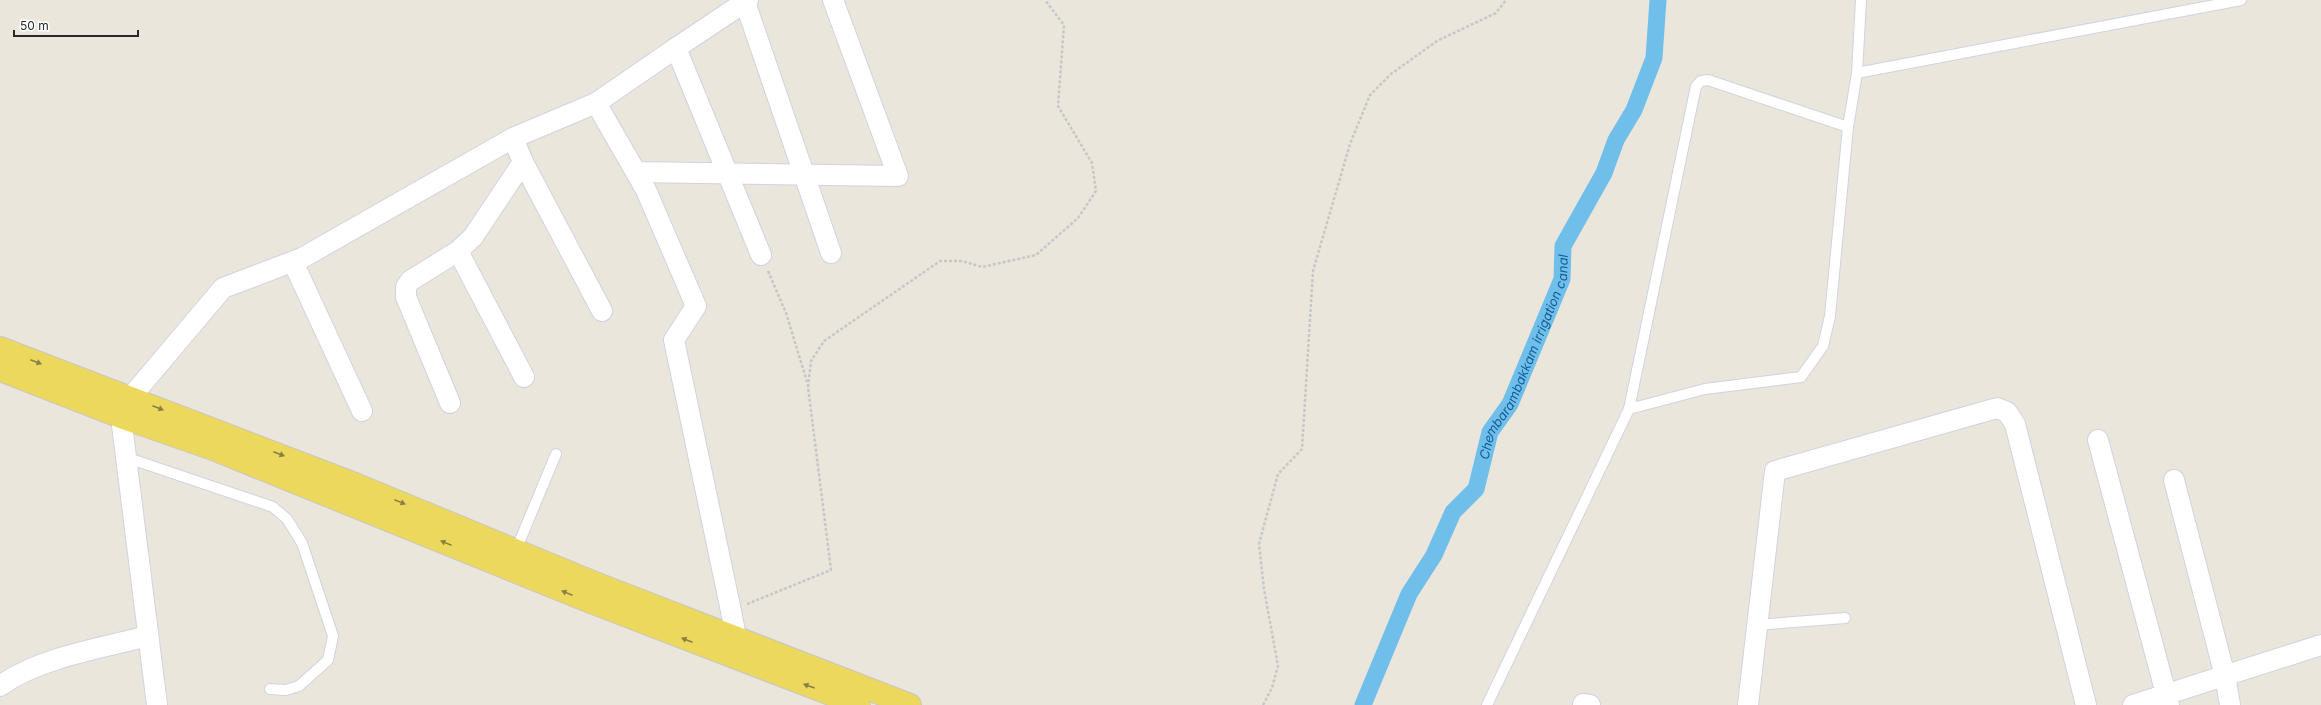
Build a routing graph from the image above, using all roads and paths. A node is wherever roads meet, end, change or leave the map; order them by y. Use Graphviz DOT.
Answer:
graph roads {
  1 [pos="832,0"];
  2 [pos="1046,0"];
  3 [pos="1506,0"];
  4 [pos="1861,0"];
  5 [pos="2241,0"];
  6 [pos="747,1"];
  7 [pos="676,48"];
  8 [pos="1857,73"];
  9 [pos="596,103"];
  10 [pos="1848,127"];
  11 [pos="513,138"];
  12 [pos="523,162"];
  13 [pos="636,172"];
  14 [pos="728,173"];
  15 [pos="803,174"];
  16 [pos="458,251"];
  17 [pos="830,253"];
  18 [pos="761,255"];
  19 [pos="293,262"];
  20 [pos="602,311"];
  21 [pos="0,348"];
  22 [pos="0,370"];
  23 [pos="524,377"];
  24 [pos="808,388"];
  25 [pos="131,398"];
  26 [pos="450,404"];
  27 [pos="1629,409"];
  28 [pos="362,411"];
  29 [pos="121,418"];
  30 [pos="2098,440"];
  31 [pos="556,454"];
  32 [pos="125,457"];
  33 [pos="2174,480"];
  34 [pos="516,550"];
  35 [pos="732,611"];
  36 [pos="1845,618"];
  37 [pos="1757,625"];
  38 [pos="148,636"];
  39 [pos="2321,646"];
  40 [pos="734,647"];
  41 [pos="2225,676"];
  42 [pos="0,686"];
  43 [pos="270,689"];
  44 [pos="834,692"];
  45 [pos="2167,699"];
  46 [pos="157,705"];
  47 [pos="859,705"];
  48 [pos="910,705"];
  49 [pos="1263,705"];
  50 [pos="1487,705"];
  51 [pos="1748,705"];
  52 [pos="2086,705"];
  53 [pos="2133,705"];
  54 [pos="2230,705"];
  1 -- 15 [label="street"];
  2 -- 24 [label="path"];
  3 -- 49 [label="path"];
  4 -- 8 [label="lane"];
  5 -- 8 [label="lane"];
  6 -- 7 [label="street"];
  6 -- 15 [label="street"];
  7 -- 9 [label="street"];
  7 -- 14 [label="street"];
  8 -- 10 [label="lane"];
  9 -- 11 [label="street"];
  9 -- 13 [label="street"];
  10 -- 27 [label="lane"];
  10 -- 27 [label="lane"];
  11 -- 12 [label="street"];
  11 -- 19 [label="street"];
  12 -- 16 [label="street"];
  12 -- 20 [label="street"];
  13 -- 14 [label="street"];
  13 -- 35 [label="street"];
  14 -- 15 [label="street"];
  14 -- 18 [label="street"];
  15 -- 17 [label="street"];
  16 -- 23 [label="street"];
  16 -- 26 [label="street"];
  18 -- 24 [label="path"];
  19 -- 25 [label="street"];
  19 -- 28 [label="street"];
  21 -- 25 [label="main road, one-way"];
  22 -- 29 [label="main road"];
  24 -- 35 [label="path"];
  25 -- 29 [label="street"];
  25 -- 34 [label="main road, one-way"];
  27 -- 50 [label="lane"];
  29 -- 32 [label="street"];
  40 -- 29 [label="main road, one-way"];
  30 -- 45 [label="street"];
  31 -- 34 [label="lane"];
  32 -- 38 [label="street"];
  32 -- 43 [label="lane"];
  33 -- 41 [label="street"];
  34 -- 40 [label="main road"];
  35 -- 40 [label="street"];
  36 -- 37 [label="lane"];
  37 -- 51 [label="street"];
  37 -- 52 [label="street"];
  38 -- 42 [label="street"];
  38 -- 46 [label="street"];
  39 -- 41 [label="street"];
  40 -- 44 [label="main road"];
  41 -- 45 [label="street"];
  41 -- 54 [label="street"];
  44 -- 47 [label="main road"];
  44 -- 48 [label="main road"];
  45 -- 53 [label="street"];
}
